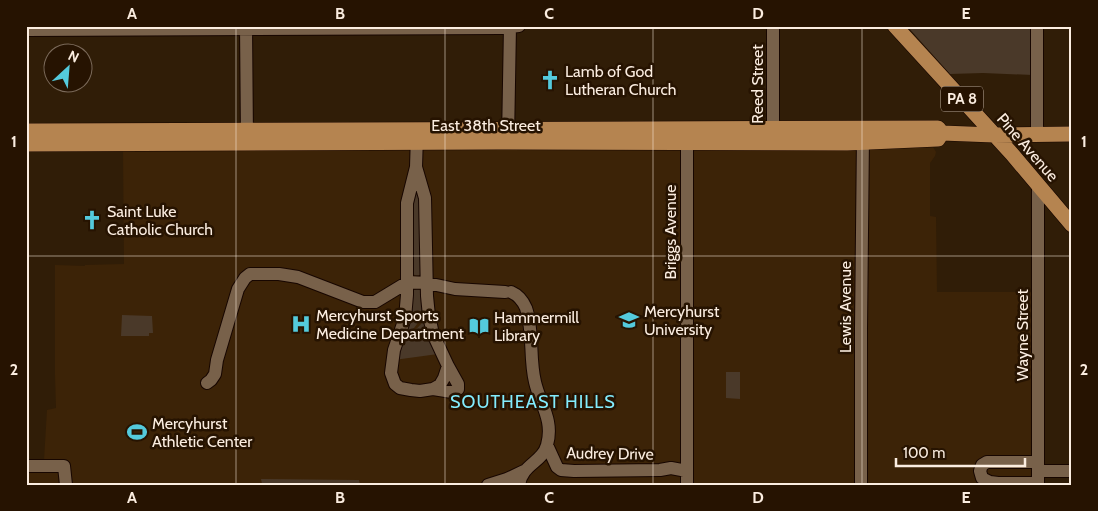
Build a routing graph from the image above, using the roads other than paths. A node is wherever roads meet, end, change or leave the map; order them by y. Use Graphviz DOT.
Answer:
graph roads {
  1 [pos="773,26"];
  2 [pos="895,26"];
  3 [pos="1037,26"];
  4 [pos="513,27"];
  5 [pos="246,28"];
  6 [pos="26,30"];
  7 [pos="26,131"];
  8 [pos="1038,134"];
  9 [pos="1072,134"];
  10 [pos="508,135"];
  11 [pos="863,135"];
  12 [pos="994,135"];
  13 [pos="417,136"];
  14 [pos="687,136"];
  15 [pos="773,136"];
  16 [pos="247,137"];
  17 [pos="26,144"];
  18 [pos="416,167"];
  19 [pos="1038,185"];
  20 [pos="1072,225"];
  21 [pos="408,282"];
  22 [pos="428,283"];
  23 [pos="207,383"];
  24 [pos="547,446"];
  25 [pos="26,466"];
  26 [pos="524,471"];
  27 [pos="687,471"];
  28 [pos="1072,471"];
  29 [pos="1038,475"];
  30 [pos="66,485"];
  31 [pos="488,485"];
  32 [pos="519,485"];
  33 [pos="687,485"];
  34 [pos="861,485"];
  1 -- 15 [label="street, Reed Street"];
  2 -- 12 [label="main road, Pine Avenue / PA 8"];
  3 -- 8 [label="street"];
  4 -- 5 [label="street"];
  4 -- 10 [label="street"];
  5 -- 6 [label="street"];
  5 -- 16 [label="street"];
  7 -- 16 [label="main road, East 38th Street"];
  8 -- 9 [label="main road, East 38th Street"];
  8 -- 12 [label="main road, East 38th Street"];
  10 -- 13 [label="main road, East 38th Street"];
  10 -- 14 [label="main road, East 38th Street"];
  11 -- 12 [label="main road, East 38th Street"];
  11 -- 15 [label="main road, East 38th Street"];
  11 -- 34 [label="street, Lewis Avenue"];
  12 -- 19 [label="main road, Pine Avenue / PA 8"];
  13 -- 16 [label="main road, East 38th Street"];
  13 -- 18 [label="street"];
  14 -- 15 [label="main road, East 38th Street"];
  14 -- 27 [label="street, Briggs Avenue"];
  16 -- 17 [label="main road, East 38th Street"];
  18 -- 21 [label="street"];
  18 -- 22 [label="street"];
  19 -- 20 [label="main road, Pine Avenue / PA 8"];
  19 -- 29 [label="street, Wayne Street"];
  21 -- 22 [label="street"];
  21 -- 22 [label="street"];
  21 -- 23 [label="street"];
  22 -- 24 [label="street"];
  24 -- 26 [label="street"];
  24 -- 27 [label="street, Audrey Drive"];
  25 -- 30 [label="street"];
  26 -- 31 [label="street"];
  26 -- 32 [label="street"];
  27 -- 33 [label="street, Briggs Avenue"];
  28 -- 29 [label="street"];
}
